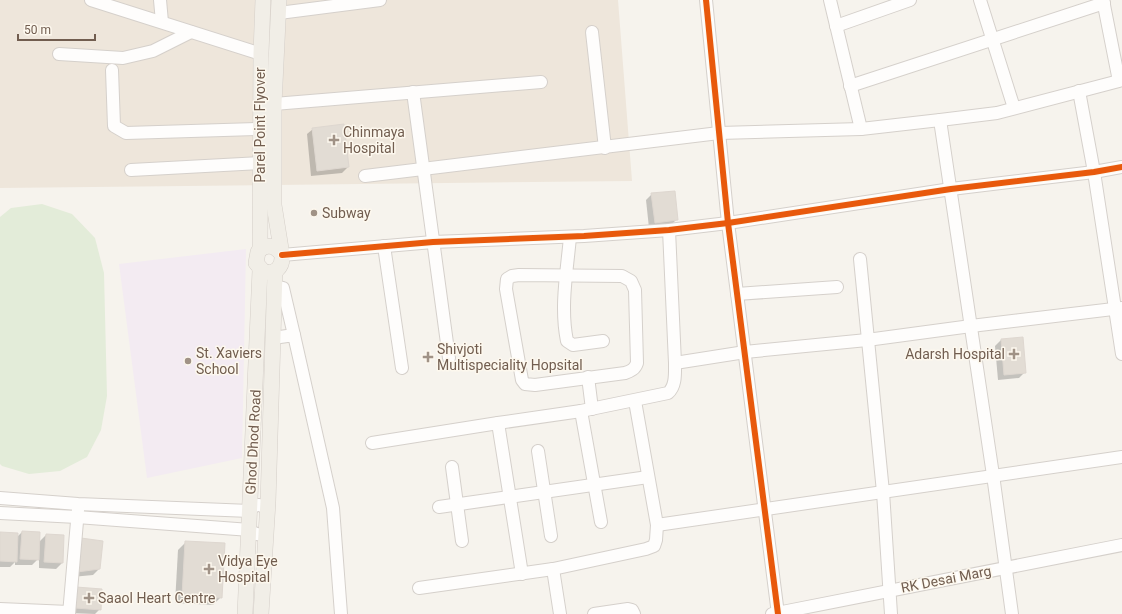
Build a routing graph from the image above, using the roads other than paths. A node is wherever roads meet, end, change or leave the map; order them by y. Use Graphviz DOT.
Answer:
graph roads {
  1 [pos="160,0"];
  2 [pos="263,0"];
  3 [pos="380,0"];
  4 [pos="706,0"];
  5 [pos="830,0"];
  6 [pos="910,0"];
  7 [pos="980,0"];
  8 [pos="95,1"];
  9 [pos="1104,2"];
  10 [pos="279,7"];
  11 [pos="162,22"];
  12 [pos="836,26"];
  13 [pos="191,32"];
  14 [pos="592,32"];
  15 [pos="992,40"];
  16 [pos="59,54"];
  17 [pos="261,54"];
  18 [pos="112,70"];
  19 [pos="541,82"];
  20 [pos="850,86"];
  21 [pos="1079,91"];
  22 [pos="413,92"];
  23 [pos="274,104"];
  24 [pos="1014,108"];
  25 [pos="940,120"];
  26 [pos="260,129"];
  27 [pos="861,129"];
  28 [pos="719,133"];
  29 [pos="605,148"];
  30 [pos="260,163"];
  31 [pos="1122,167"];
  32 [pos="423,169"];
  33 [pos="131,170"];
  34 [pos="1094,172"];
  35 [pos="365,176"];
  36 [pos="951,189"];
  37 [pos="728,223"];
  38 [pos="669,230"];
  39 [pos="570,237"];
  40 [pos="433,242"];
  41 [pos="384,246"];
  42 [pos="260,249"];
  43 [pos="282,255"];
  44 [pos="860,259"];
  45 [pos="260,270"];
  46 [pos="275,271"];
  47 [pos="566,276"];
  48 [pos="275,286"];
  49 [pos="837,287"];
  50 [pos="737,294"];
  51 [pos="1119,308"];
  52 [pos="971,326"];
  53 [pos="294,335"];
  54 [pos="273,338"];
  55 [pos="867,340"];
  56 [pos="603,341"];
  57 [pos="744,352"];
  58 [pos="1122,354"];
  59 [pos="449,358"];
  60 [pos="675,363"];
  61 [pos="402,368"];
  62 [pos="588,377"];
  63 [pos="635,401"];
  64 [pos="587,410"];
  65 [pos="498,423"];
  66 [pos="372,443"];
  67 [pos="538,451"];
  68 [pos="1122,457"];
  69 [pos="452,467"];
  70 [pos="993,475"];
  71 [pos="648,477"];
  72 [pos="594,485"];
  73 [pos="544,491"];
  74 [pos="883,492"];
  75 [pos="510,496"];
  76 [pos="0,498"];
  77 [pos="78,504"];
  78 [pos="457,504"];
  79 [pos="439,507"];
  80 [pos="765,509"];
  81 [pos="250,511"];
  82 [pos="268,511"];
  83 [pos="0,513"];
  84 [pos="77,516"];
  85 [pos="601,522"];
  86 [pos="657,525"];
  87 [pos="250,530"];
  88 [pos="266,531"];
  89 [pos="551,536"];
  90 [pos="462,541"];
  91 [pos="1122,546"];
  92 [pos="1006,568"];
  93 [pos="553,569"];
  94 [pos="522,574"];
  95 [pos="419,588"];
  96 [pos="889,590"];
  97 [pos="0,609"];
  98 [pos="69,613"];
  99 [pos="776,613"];
  100 [pos="246,614"];
  101 [pos="261,614"];
  102 [pos="341,614"];
  103 [pos="560,614"];
  104 [pos="594,614"];
  105 [pos="634,614"];
  106 [pos="891,614"];
  107 [pos="1012,614"];
  1 -- 11 [label="street"];
  2 -- 17 [label="main road, Parel Point Flyover"];
  3 -- 10 [label="street"];
  4 -- 28 [label="street"];
  5 -- 12 [label="street"];
  6 -- 12 [label="street"];
  7 -- 15 [label="street"];
  8 -- 11 [label="street"];
  9 -- 15 [label="street"];
  9 -- 21 [label="street"];
  10 -- 23 [label="main road"];
  11 -- 13 [label="street"];
  12 -- 20 [label="street"];
  13 -- 16 [label="street"];
  13 -- 17 [label="street"];
  14 -- 29 [label="street"];
  15 -- 20 [label="street"];
  15 -- 24 [label="street"];
  17 -- 26 [label="main road, Parel Point Flyover"];
  18 -- 26 [label="street"];
  19 -- 22 [label="street"];
  20 -- 27 [label="street"];
  21 -- 24 [label="street"];
  21 -- 34 [label="street"];
  22 -- 23 [label="street"];
  22 -- 32 [label="street"];
  23 -- 43 [label="main road"];
  24 -- 25 [label="street"];
  25 -- 27 [label="street"];
  25 -- 36 [label="street"];
  26 -- 30 [label="main road, Parel Point Flyover"];
  27 -- 28 [label="street"];
  28 -- 29 [label="street"];
  28 -- 37 [label="street"];
  29 -- 32 [label="street"];
  30 -- 33 [label="street"];
  30 -- 42 [label="main road, Parel Point Flyover"];
  31 -- 34 [label="street"];
  32 -- 35 [label="street"];
  32 -- 40 [label="street"];
  34 -- 36 [label="street"];
  34 -- 51 [label="street"];
  36 -- 37 [label="street"];
  36 -- 52 [label="street"];
  37 -- 38 [label="street"];
  37 -- 50 [label="street"];
  38 -- 39 [label="street"];
  38 -- 60 [label="street"];
  39 -- 40 [label="street"];
  39 -- 47 [label="street"];
  40 -- 41 [label="street"];
  40 -- 59 [label="street"];
  41 -- 43 [label="street"];
  41 -- 61 [label="street"];
  42 -- 43 [label="main road"];
  42 -- 45 [label="main road, Ghod Dhod Road"];
  43 -- 46 [label="main road"];
  44 -- 55 [label="street"];
  45 -- 46 [label="main road"];
  45 -- 81 [label="main road, Ghod Dhod Road"];
  46 -- 48 [label="main road"];
  47 -- 56 [label="street"];
  47 -- 62 [label="street"];
  47 -- 62 [label="street"];
  48 -- 53 [label="street"];
  48 -- 54 [label="main road"];
  49 -- 50 [label="street"];
  50 -- 57 [label="street"];
  51 -- 52 [label="street"];
  51 -- 58 [label="street"];
  52 -- 55 [label="street"];
  52 -- 70 [label="street"];
  53 -- 54 [label="street"];
  53 -- 102 [label="street"];
  54 -- 82 [label="main road"];
  55 -- 57 [label="street"];
  55 -- 74 [label="street"];
  57 -- 60 [label="street"];
  57 -- 80 [label="street"];
  60 -- 63 [label="street"];
  62 -- 64 [label="street"];
  63 -- 64 [label="street"];
  63 -- 71 [label="street"];
  64 -- 65 [label="street"];
  64 -- 72 [label="street"];
  65 -- 66 [label="street"];
  65 -- 75 [label="street"];
  67 -- 73 [label="street"];
  68 -- 70 [label="street"];
  69 -- 78 [label="street"];
  70 -- 74 [label="street"];
  70 -- 92 [label="street"];
  71 -- 72 [label="street"];
  71 -- 86 [label="street"];
  72 -- 73 [label="street"];
  72 -- 85 [label="street"];
  73 -- 75 [label="street"];
  73 -- 89 [label="street"];
  74 -- 80 [label="street"];
  74 -- 96 [label="street"];
  75 -- 78 [label="street"];
  75 -- 94 [label="street"];
  76 -- 77 [label="street"];
  77 -- 81 [label="street"];
  77 -- 84 [label="street"];
  78 -- 79 [label="street"];
  78 -- 90 [label="street"];
  80 -- 86 [label="street"];
  80 -- 99 [label="street"];
  81 -- 82 [label="street"];
  81 -- 87 [label="main road, Ghod Dhod Road"];
  82 -- 88 [label="main road"];
  83 -- 84 [label="street"];
  84 -- 87 [label="street"];
  84 -- 98 [label="street"];
  86 -- 93 [label="street"];
  87 -- 88 [label="street"];
  87 -- 100 [label="main road, Ghod Dhod Road"];
  88 -- 101 [label="main road"];
  91 -- 92 [label="street, RK Desai Marg"];
  92 -- 96 [label="street, RK Desai Marg"];
  92 -- 107 [label="street"];
  93 -- 94 [label="street"];
  93 -- 103 [label="street"];
  94 -- 95 [label="street"];
  96 -- 99 [label="street, RK Desai Marg"];
  96 -- 106 [label="street"];
  97 -- 98 [label="street"];
  104 -- 105 [label="street"];
}
